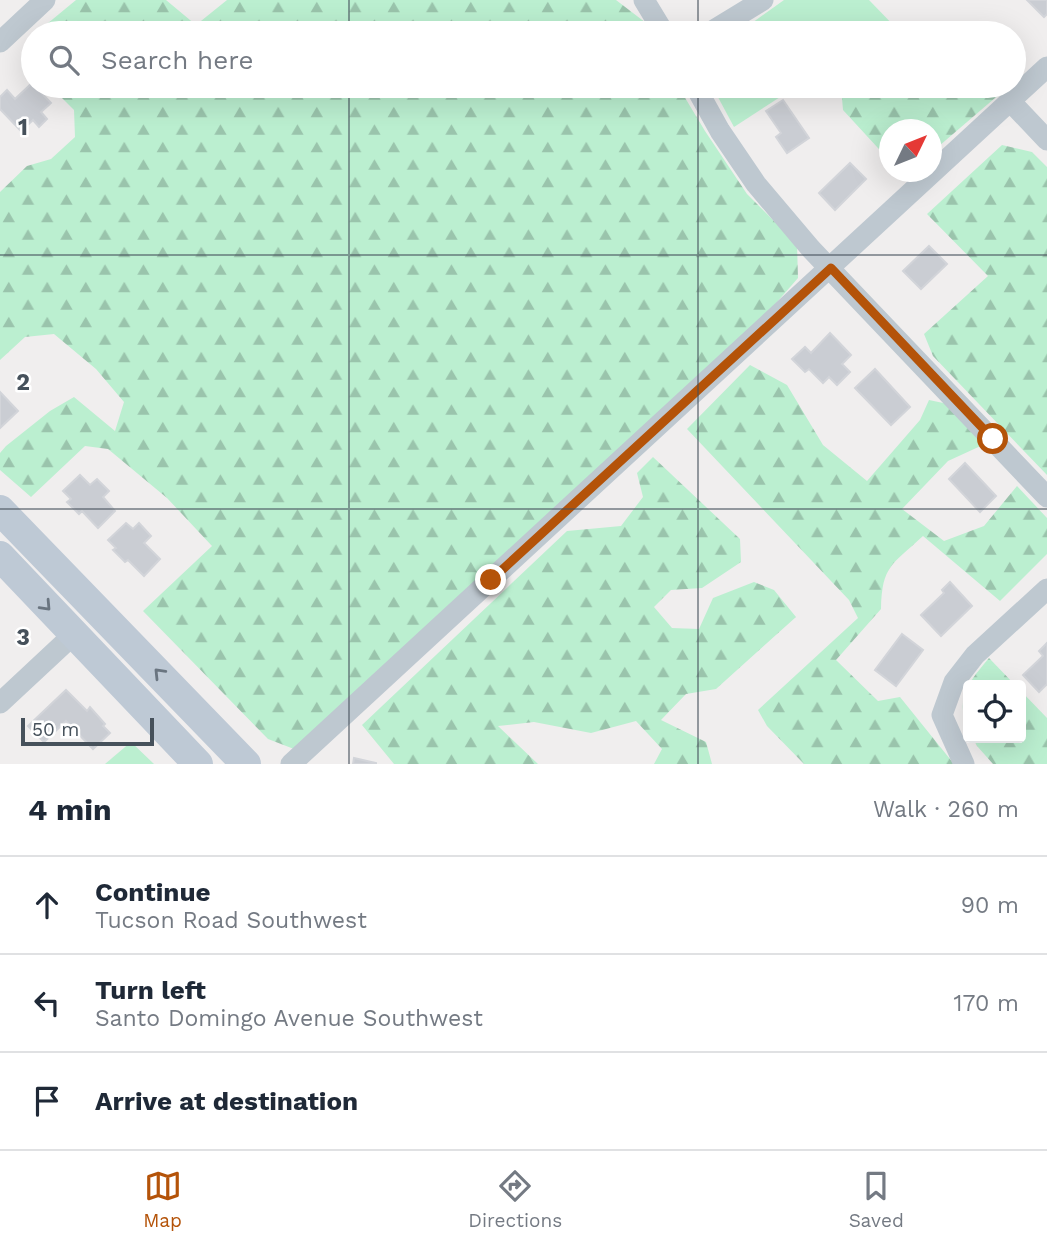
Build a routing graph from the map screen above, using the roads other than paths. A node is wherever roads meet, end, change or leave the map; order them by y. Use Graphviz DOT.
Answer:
graph roads {
  1 [pos="46,0"];
  2 [pos="645,0"];
  3 [pos="763,0"];
  4 [pos="23,21"];
  5 [pos="657,21"];
  6 [pos="729,21"];
  7 [pos="21,23"];
  8 [pos="0,42"];
  9 [pos="1047,68"];
  10 [pos="1026,87"];
  11 [pos="702,98"];
  12 [pos="1013,98"];
  13 [pos="1010,101"];
  14 [pos="1047,140"];
  15 [pos="831,268"];
  16 [pos="1047,496"];
  17 [pos="0,510"];
  18 [pos="0,556"];
  19 [pos="1047,589"];
  20 [pos="73,635"];
  21 [pos="0,703"];
  22 [pos="198,764"];
  23 [pos="246,764"];
  24 [pos="291,764"];
  25 [pos="964,764"];
  1 -- 4 [label="street"];
  2 -- 5 [label="street"];
  3 -- 6 [label="street"];
  7 -- 8 [label="street"];
  9 -- 10 [label="street"];
  11 -- 15 [label="street"];
  12 -- 13 [label="street"];
  13 -- 14 [label="street"];
  13 -- 15 [label="street"];
  15 -- 16 [label="street"];
  15 -- 24 [label="street"];
  23 -- 17 [label="street, one-way"];
  18 -- 20 [label="street, one-way"];
  19 -- 25 [label="street"];
  20 -- 21 [label="street"];
  20 -- 22 [label="street"];
}
